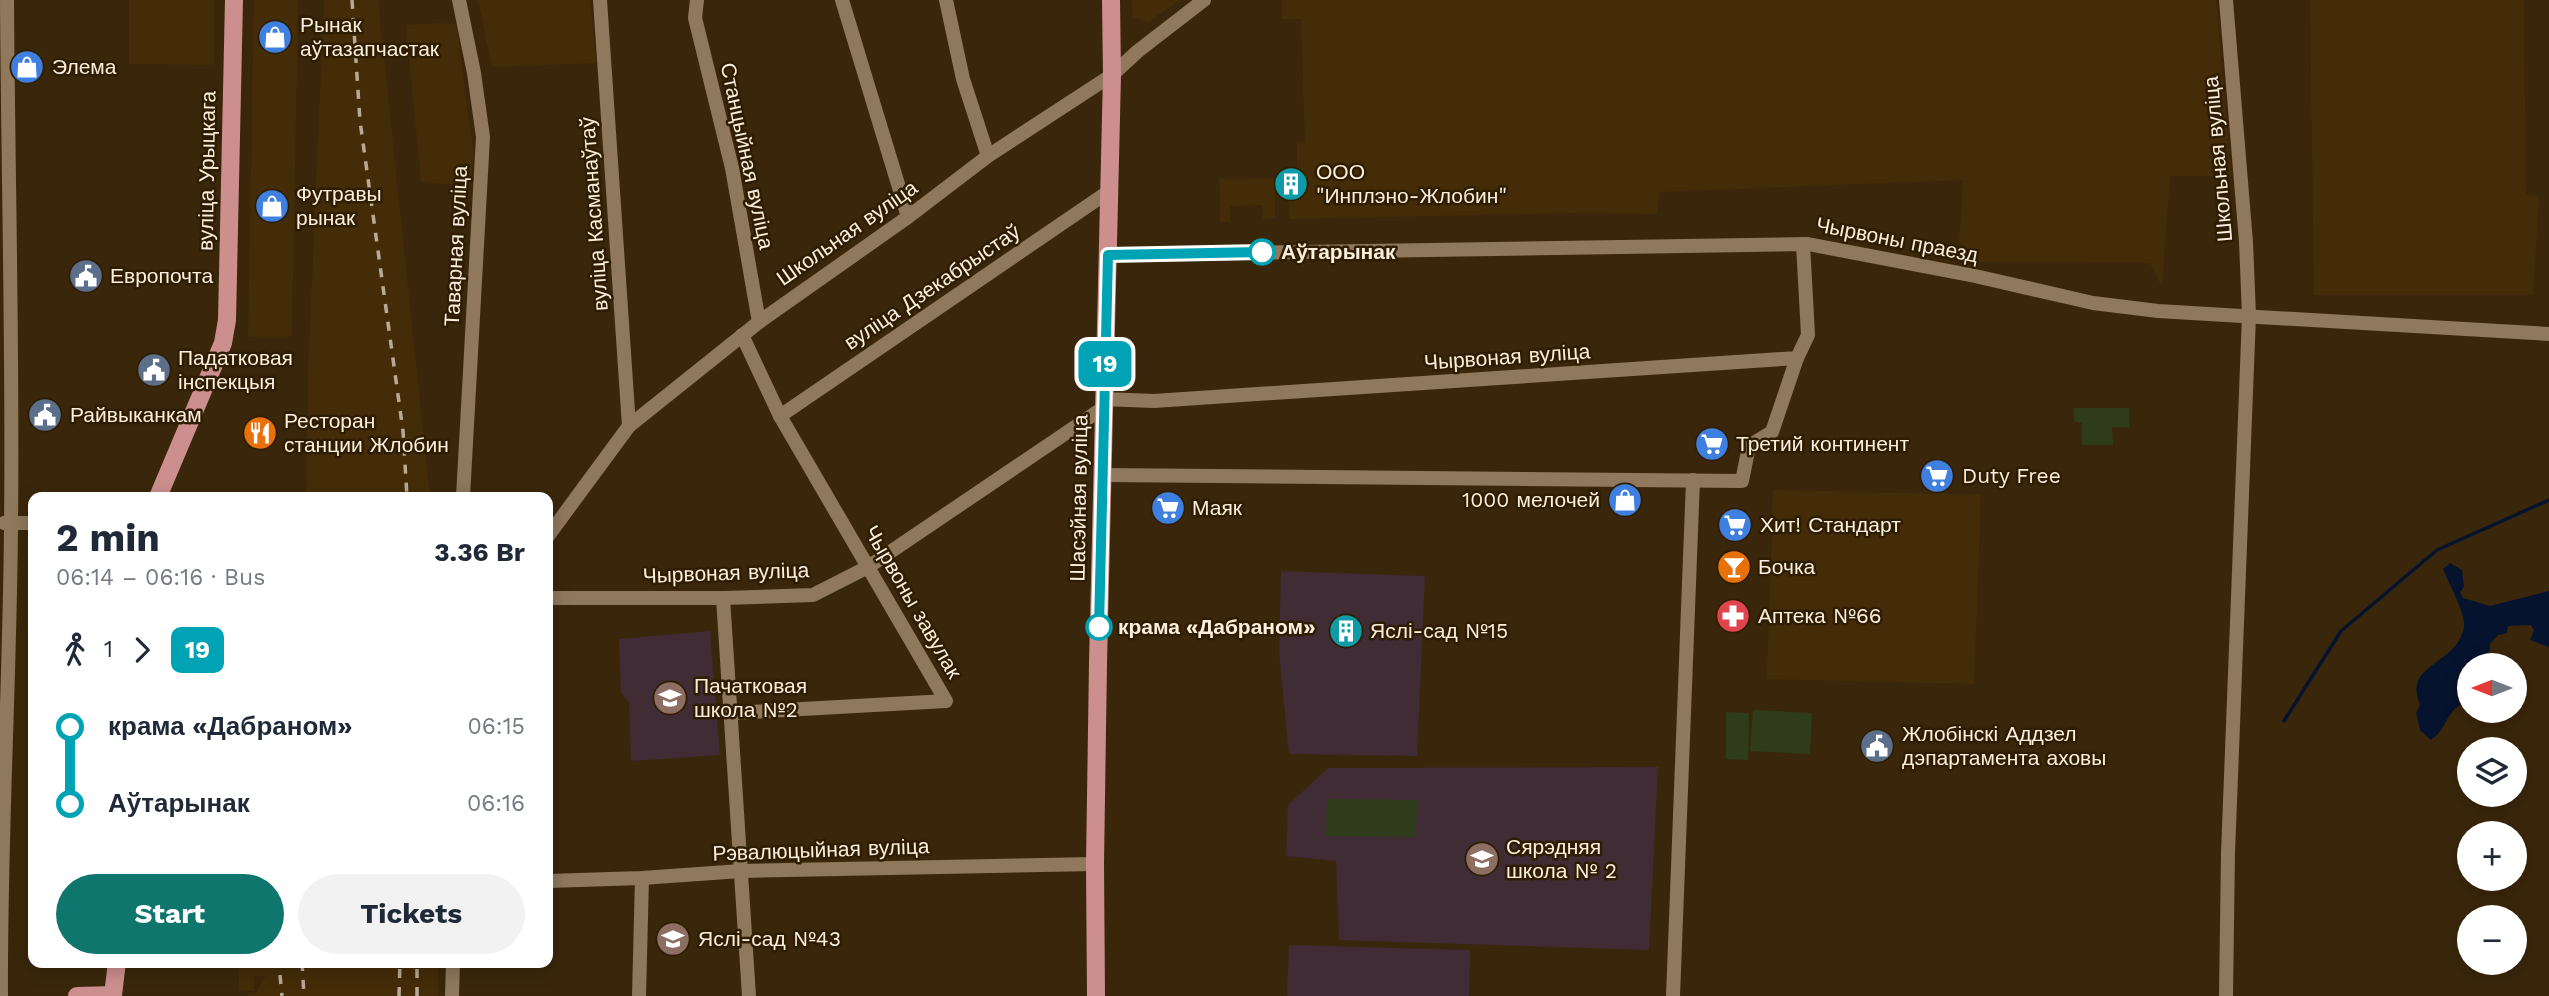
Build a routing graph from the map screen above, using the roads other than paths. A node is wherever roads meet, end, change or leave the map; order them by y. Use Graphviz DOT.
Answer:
graph roads {
  1 [pos="7,0"];
  2 [pos="233,0"];
  3 [pos="460,0"];
  4 [pos="600,0"];
  5 [pos="697,0"];
  6 [pos="842,0"];
  7 [pos="946,0"];
  8 [pos="1111,0"];
  9 [pos="1204,0"];
  10 [pos="2227,0"];
  11 [pos="1112,75"];
  12 [pos="988,156"];
  13 [pos="1108,192"];
  14 [pos="908,217"];
  15 [pos="1803,244"];
  16 [pos="1108,255"];
  17 [pos="2249,315"];
  18 [pos="759,322"];
  19 [pos="2549,334"];
  20 [pos="741,335"];
  21 [pos="1797,358"];
  22 [pos="1103,404"];
  23 [pos="780,416"];
  24 [pos="629,426"];
  25 [pos="1103,474"];
  26 [pos="1693,480"];
  27 [pos="160,492"];
  28 [pos="463,492"];
  29 [pos="8,523"];
  30 [pos="28,523"];
  31 [pos="553,530"];
  32 [pos="868,567"];
  33 [pos="5,591"];
  34 [pos="553,598"];
  35 [pos="723,598"];
  36 [pos="732,713"];
  37 [pos="1095,864"];
  38 [pos="741,871"];
  39 [pos="642,878"];
  40 [pos="553,881"];
  41 [pos="116,968"];
  42 [pos="453,968"];
  43 [pos="1,996"];
  44 [pos="77,996"];
  45 [pos="113,996"];
  46 [pos="452,996"];
  47 [pos="639,996"];
  48 [pos="749,996"];
  49 [pos="1096,996"];
  50 [pos="1673,996"];
  51 [pos="2226,996"];
  1 -- 29 [label="street"];
  2 -- 27 [label="main road, вуліца Урыцкага"];
  3 -- 28 [label="street, Таварная вуліца"];
  4 -- 24 [label="street, вуліца Касманаўтаў"];
  5 -- 18 [label="street, Станцыйная вуліца"];
  6 -- 14 [label="street"];
  7 -- 12 [label="street"];
  8 -- 11 [label="main road, Шасэйная вуліца"];
  9 -- 11 [label="street, Школьная вуліца"];
  10 -- 17 [label="street, Школьная вуліца"];
  11 -- 12 [label="street, Школьная вуліца"];
  11 -- 13 [label="main road, Шасэйная вуліца"];
  12 -- 14 [label="street, Школьная вуліца"];
  13 -- 16 [label="main road, Шасэйная вуліца"];
  13 -- 23 [label="street, вуліца Дзекабрыстаў"];
  14 -- 18 [label="street, Школьная вуліца"];
  15 -- 16 [label="street, Чырвоны праезд"];
  15 -- 17 [label="street, Чырвоны праезд"];
  15 -- 21 [label="street"];
  16 -- 22 [label="main road, Шасэйная вуліца"];
  17 -- 19 [label="street, Чырвоны праезд"];
  17 -- 51 [label="street, Школьная вуліца"];
  18 -- 20 [label="street, Школьная вуліца"];
  20 -- 23 [label="street, Чырвоны завулак"];
  20 -- 24 [label="street, Школьная вуліца"];
  21 -- 22 [label="street, Чырвоная вуліца"];
  21 -- 26 [label="street"];
  22 -- 25 [label="main road, Шасэйная вуліца"];
  22 -- 32 [label="street, Чырвоная вуліца"];
  23 -- 32 [label="street, Чырвоны завулак"];
  24 -- 31 [label="street, Школьная вуліца"];
  25 -- 26 [label="street"];
  25 -- 37 [label="main road, Шасэйная вуліца"];
  26 -- 50 [label="street"];
  29 -- 30 [label="street"];
  29 -- 33 [label="street"];
  32 -- 35 [label="street, Чырвоная вуліца"];
  32 -- 36 [label="street, Чырвоны завулак"];
  33 -- 43 [label="street"];
  34 -- 35 [label="street, Чырвоная вуліца"];
  35 -- 36 [label="street"];
  36 -- 38 [label="street"];
  37 -- 38 [label="street, Рэвалюцыйная вуліца"];
  37 -- 49 [label="main road, Шасэйная вуліца"];
  38 -- 39 [label="street, Рэвалюцыйная вуліца"];
  38 -- 48 [label="street"];
  39 -- 40 [label="street, Рэвалюцыйная вуліца"];
  39 -- 47 [label="street"];
  41 -- 45 [label="main road"];
  42 -- 46 [label="street"];
  44 -- 45 [label="main road"];
}
